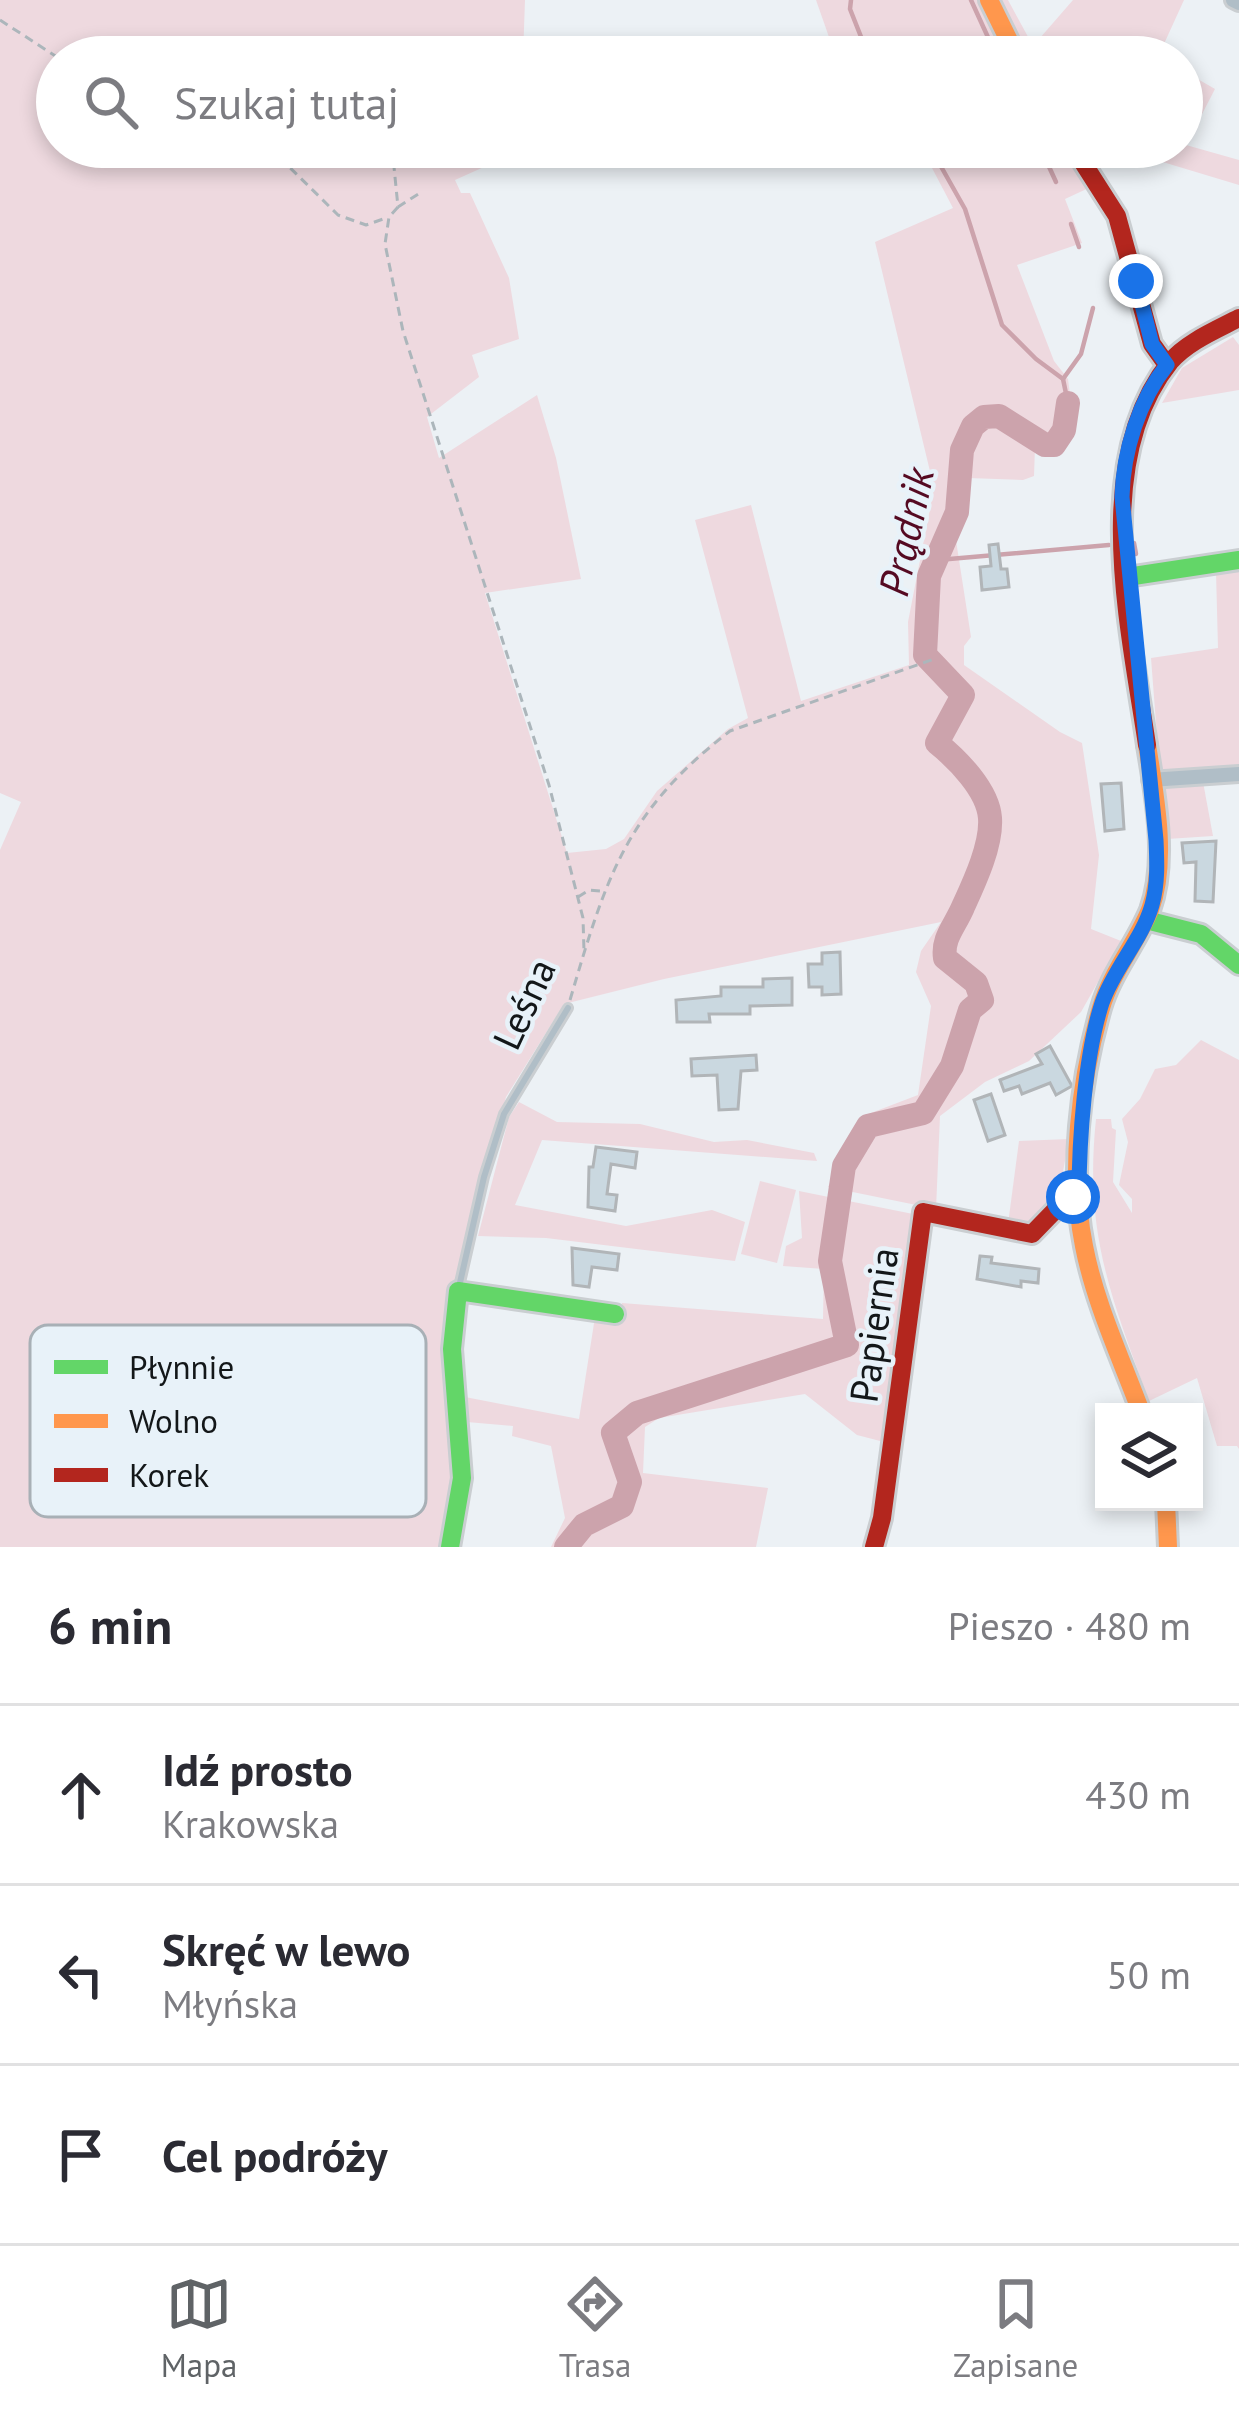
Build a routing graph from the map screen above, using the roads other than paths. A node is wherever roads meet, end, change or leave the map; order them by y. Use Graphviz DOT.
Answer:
graph roads {
  1 [pos="989,0"];
  2 [pos="1007,36"];
  3 [pos="1086,168"];
  4 [pos="1239,318"];
  5 [pos="1167,365"];
  6 [pos="1239,560"];
  7 [pos="1127,577"];
  8 [pos="1239,774"];
  9 [pos="1150,780"];
  10 [pos="1146,920"];
  11 [pos="1239,965"];
  12 [pos="568,1007"];
  13 [pos="1079,1196"];
  14 [pos="458,1291"];
  15 [pos="614,1314"];
  16 [pos="1138,1403"];
  17 [pos="1166,1511"];
  18 [pos="450,1547"];
  19 [pos="874,1547"];
  20 [pos="1168,1547"];
  1 -- 2 [label="street"];
  3 -- 5 [label="street"];
  4 -- 5 [label="street"];
  5 -- 7 [label="street"];
  6 -- 7 [label="street"];
  7 -- 9 [label="street"];
  8 -- 9 [label="street"];
  9 -- 10 [label="street"];
  10 -- 11 [label="street"];
  10 -- 13 [label="street"];
  12 -- 14 [label="lane, Leśna"];
  13 -- 16 [label="street"];
  13 -- 19 [label="street, Papiernia"];
  14 -- 15 [label="street"];
  14 -- 18 [label="street, Leśna"];
  17 -- 20 [label="street"];
}
